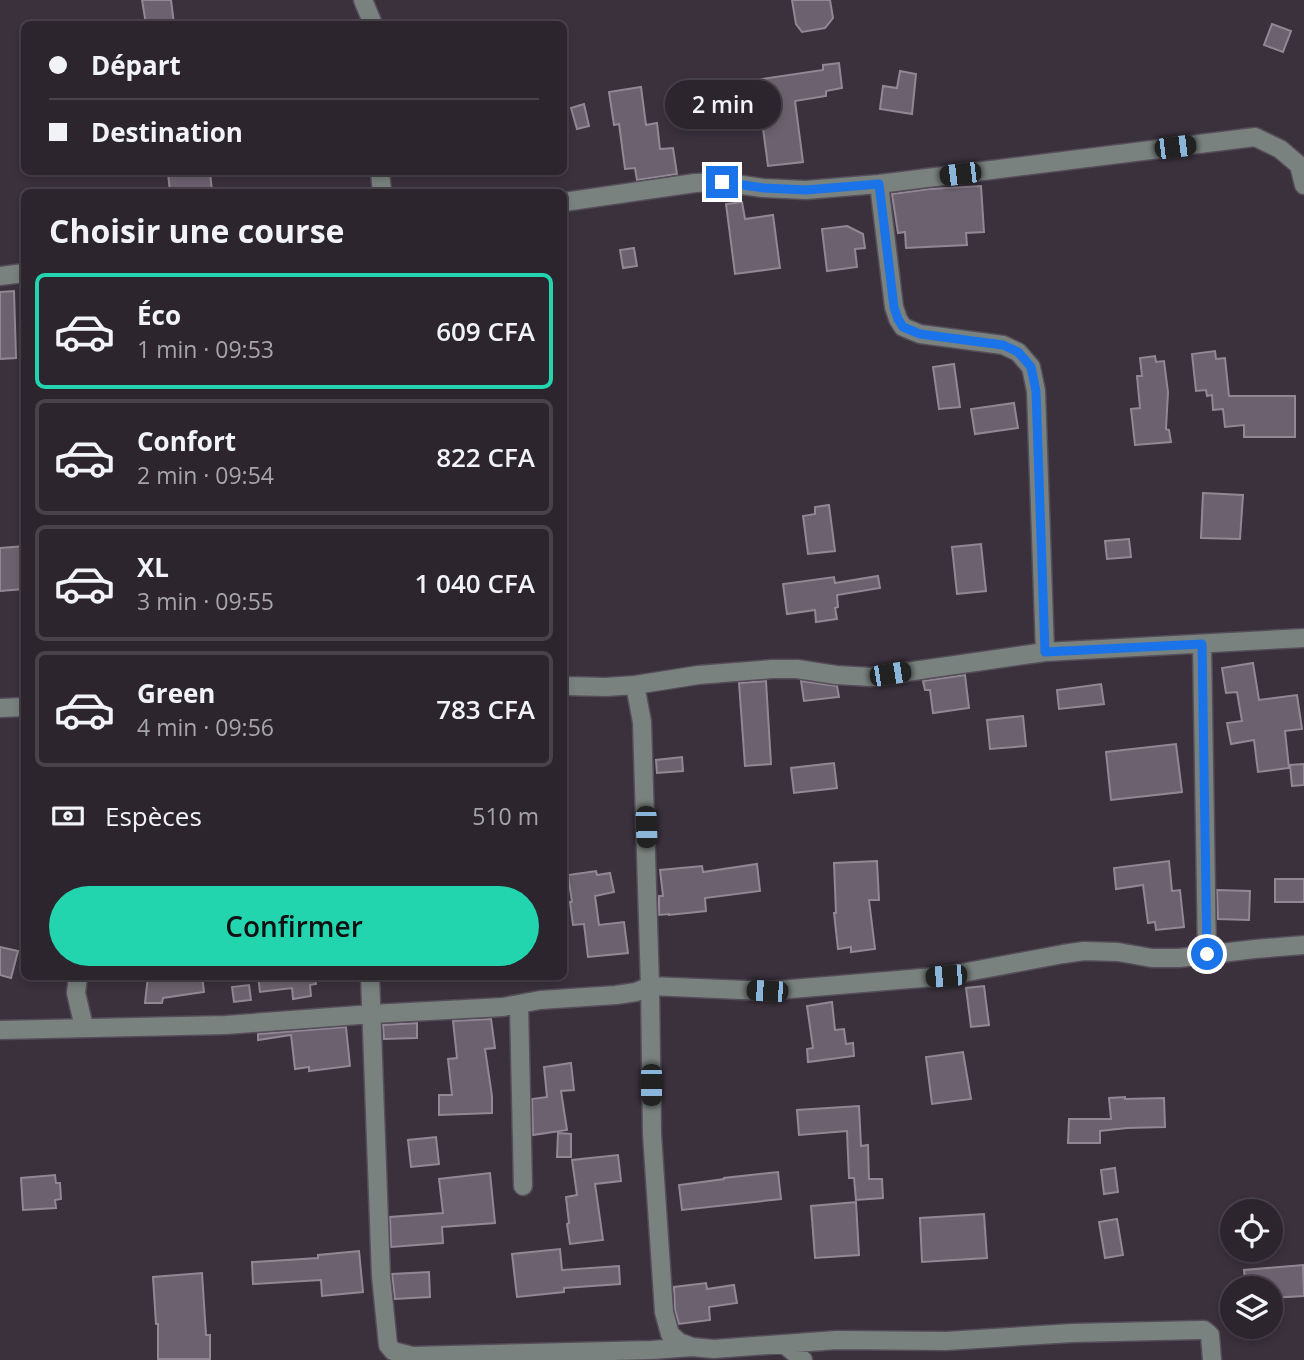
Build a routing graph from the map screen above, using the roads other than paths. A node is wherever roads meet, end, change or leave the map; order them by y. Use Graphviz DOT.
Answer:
graph roads {
  1 [pos="363,0"];
  2 [pos="372,21"];
  3 [pos="879,184"];
  4 [pos="1304,185"];
  5 [pos="567,202"];
  6 [pos="21,273"];
  7 [pos="0,276"];
  8 [pos="1304,638"];
  9 [pos="1202,644"];
  10 [pos="1045,652"];
  11 [pos="635,685"];
  12 [pos="567,686"];
  13 [pos="21,707"];
  14 [pos="0,708"];
  15 [pos="1304,945"];
  16 [pos="1207,954"];
  17 [pos="78,980"];
  18 [pos="370,980"];
  19 [pos="650,986"];
  20 [pos="519,1004"];
  21 [pos="372,1014"];
  22 [pos="84,1027"];
  23 [pos="0,1030"];
  24 [pos="523,1186"];
  25 [pos="784,1344"];
  26 [pos="692,1347"];
  27 [pos="803,1360"];
  28 [pos="1212,1360"];
  1 -- 2 [label="street"];
  3 -- 4 [label="street"];
  3 -- 5 [label="street"];
  3 -- 10 [label="street"];
  6 -- 7 [label="street"];
  8 -- 9 [label="street"];
  9 -- 10 [label="street"];
  9 -- 16 [label="street"];
  10 -- 11 [label="street"];
  11 -- 12 [label="street"];
  11 -- 19 [label="street"];
  13 -- 14 [label="street"];
  15 -- 16 [label="street"];
  16 -- 19 [label="street"];
  17 -- 22 [label="street"];
  18 -- 21 [label="street"];
  19 -- 20 [label="street"];
  19 -- 26 [label="street"];
  20 -- 21 [label="street"];
  20 -- 24 [label="street"];
  21 -- 22 [label="street"];
  21 -- 26 [label="street"];
  22 -- 23 [label="street"];
  25 -- 26 [label="street"];
  25 -- 27 [label="street"];
  25 -- 28 [label="street"];
}
